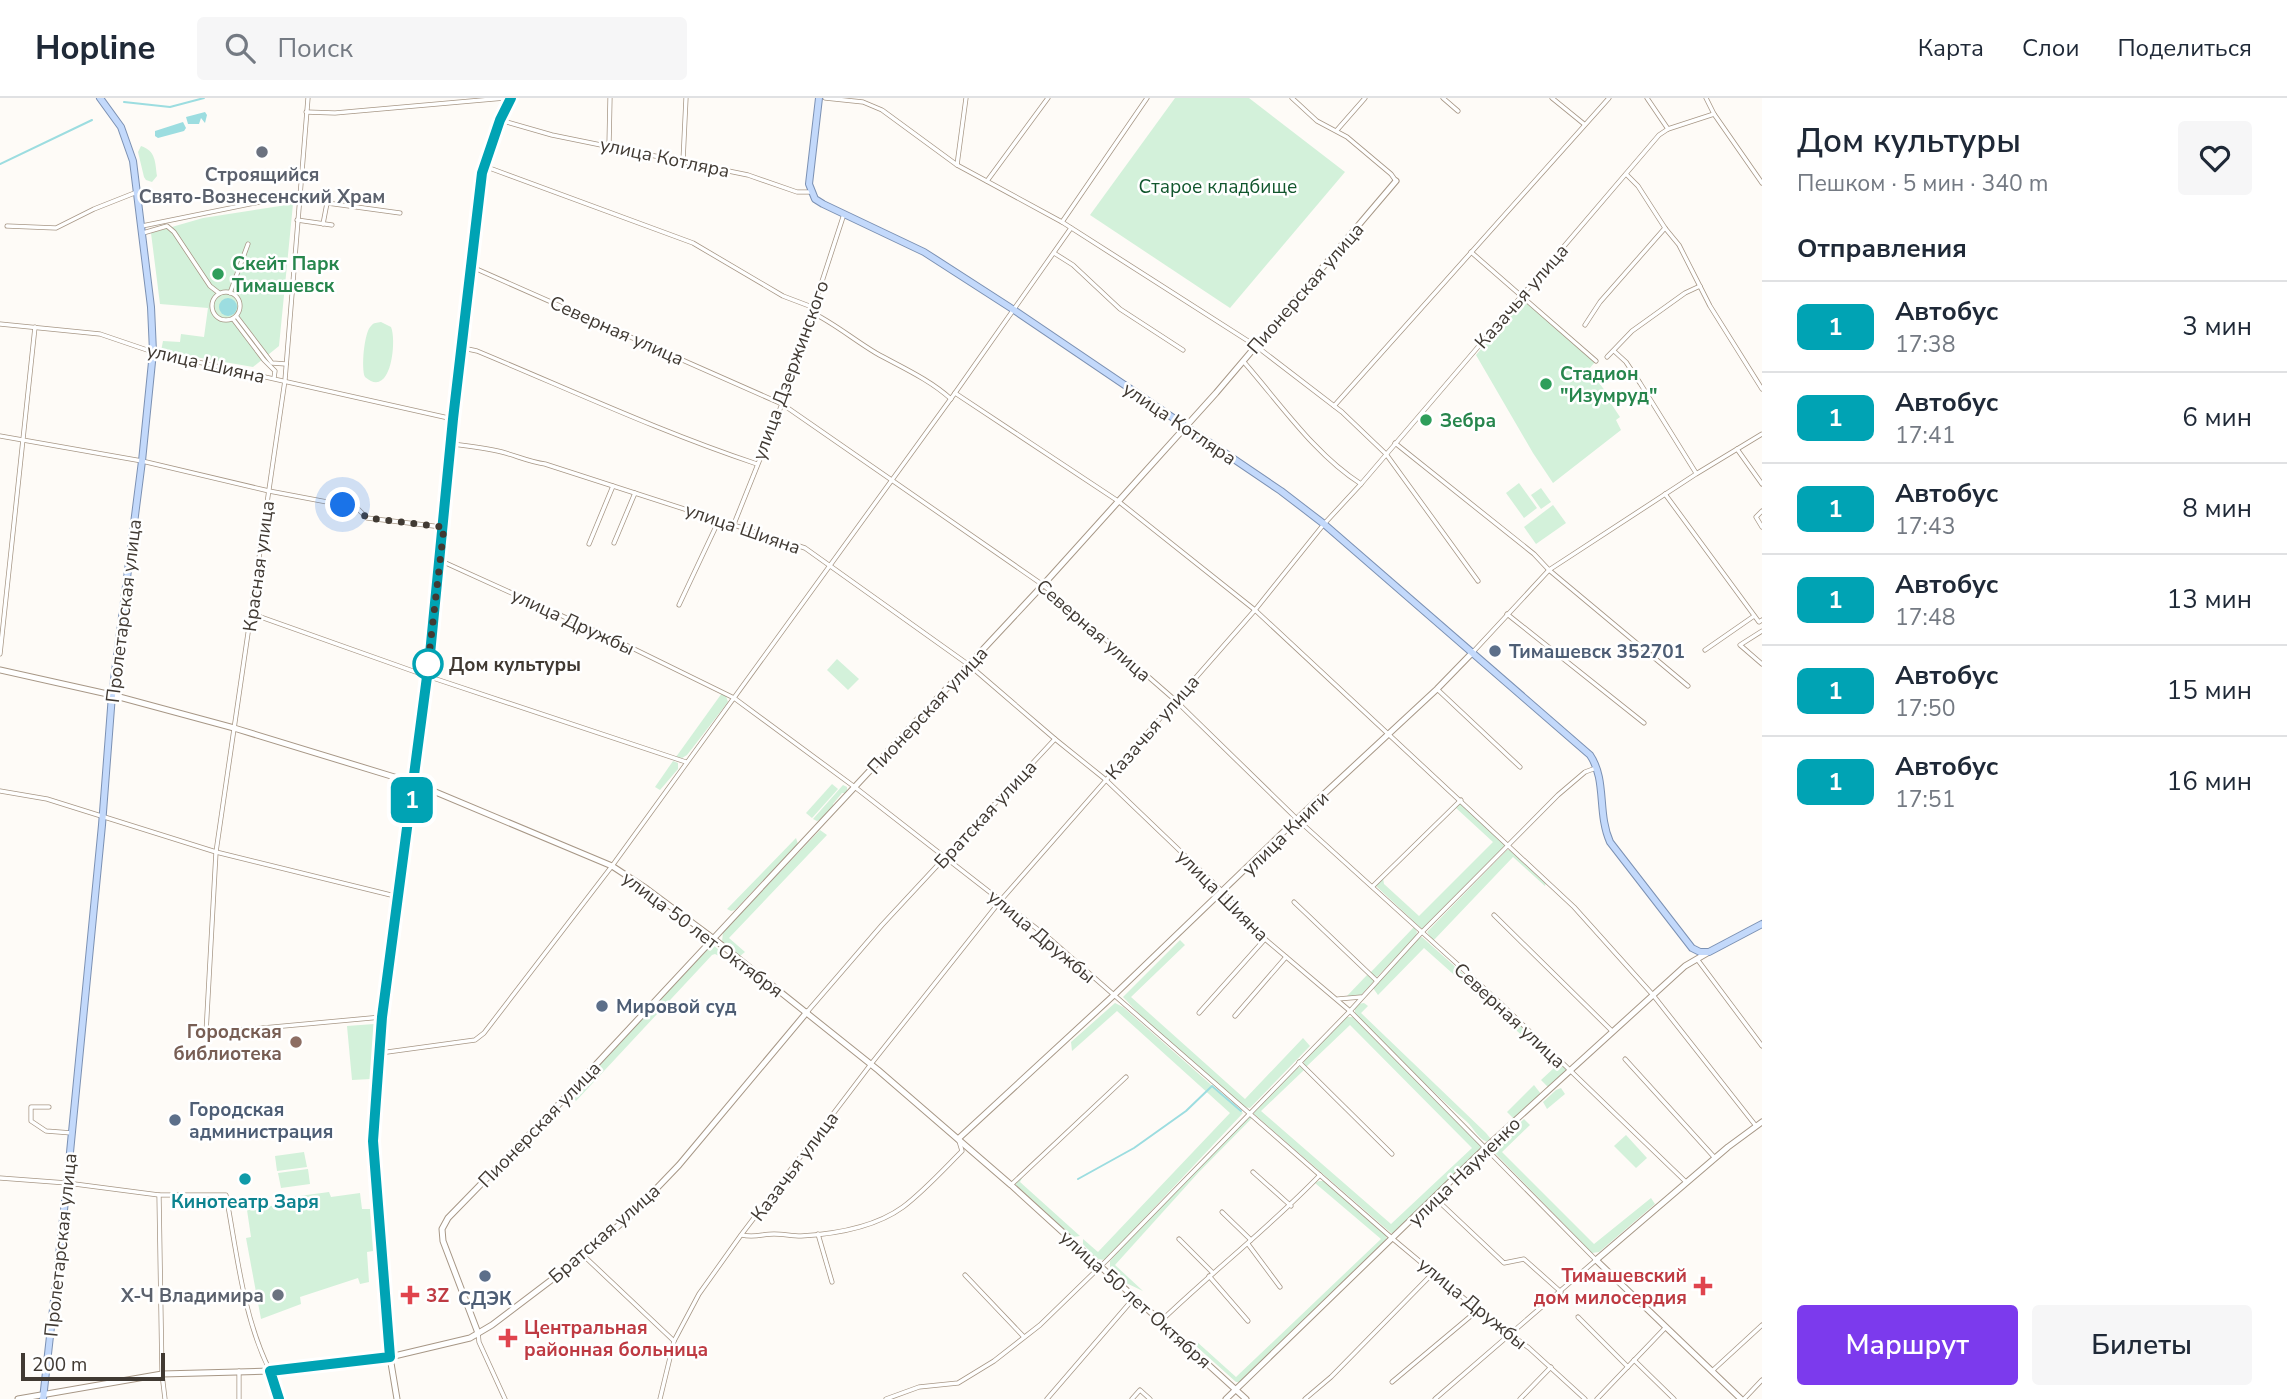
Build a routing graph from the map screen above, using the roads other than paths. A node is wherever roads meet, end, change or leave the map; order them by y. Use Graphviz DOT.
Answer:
graph roads {
  1 [pos="100,98"];
  2 [pos="307,98"];
  3 [pos="505,98"];
  4 [pos="511,98"];
  5 [pos="610,98"];
  6 [pos="686,98"];
  7 [pos="822,98"];
  8 [pos="966,98"];
  9 [pos="1048,98"];
  10 [pos="1147,98"];
  11 [pos="1292,98"];
  12 [pos="1365,98"];
  13 [pos="1443,98"];
  14 [pos="1552,98"];
  15 [pos="1609,98"];
  16 [pos="1647,98"];
  17 [pos="1706,98"];
  18 [pos="1458,111"];
  19 [pos="306,112"];
  20 [pos="1714,114"];
  21 [pos="500,120"];
  22 [pos="1584,124"];
  23 [pos="1668,129"];
  24 [pos="1337,130"];
  25 [pos="609,145"];
  26 [pos="683,161"];
  27 [pos="957,165"];
  28 [pos="484,166"];
  29 [pos="1626,174"];
  30 [pos="987,180"];
  31 [pos="1396,181"];
  32 [pos="1762,183"];
  33 [pos="811,191"];
  34 [pos="138,192"];
  35 [pos="299,194"];
  36 [pos="400,213"];
  37 [pos="844,214"];
  38 [pos="297,220"];
  39 [pos="1062,222"];
  40 [pos="323,223"];
  41 [pos="332,225"];
  42 [pos="7,226"];
  43 [pos="1071,228"];
  44 [pos="1665,228"];
  45 [pos="142,229"];
  46 [pos="247,244"];
  47 [pos="1471,252"];
  48 [pos="1054,253"];
  49 [pos="471,266"];
  50 [pos="1700,286"];
  51 [pos="219,293"];
  52 [pos="230,293"];
  53 [pos="1522,296"];
  54 [pos="812,310"];
  55 [pos="1014,310"];
  56 [pos="235,318"];
  57 [pos="0,324"];
  58 [pos="1585,325"];
  59 [pos="36,327"];
  60 [pos="1256,346"];
  61 [pos="463,348"];
  62 [pos="1183,350"];
  63 [pos="1614,351"];
  64 [pos="153,352"];
  65 [pos="1607,357"];
  66 [pos="1243,361"];
  67 [pos="1596,361"];
  68 [pos="286,365"];
  69 [pos="274,378"];
  70 [pos="285,380"];
  71 [pos="1762,389"];
  72 [pos="955,393"];
  73 [pos="951,399"];
  74 [pos="782,404"];
  75 [pos="1334,406"];
  76 [pos="453,419"];
  77 [pos="1186,427"];
  78 [pos="1762,434"];
  79 [pos="0,436"];
  80 [pos="22,439"];
  81 [pos="1395,443"];
  82 [pos="452,444"];
  83 [pos="1737,449"];
  84 [pos="1386,454"];
  85 [pos="142,461"];
  86 [pos="757,464"];
  87 [pos="1696,474"];
  88 [pos="891,480"];
  89 [pos="1361,484"];
  90 [pos="1762,484"];
  91 [pos="613,486"];
  92 [pos="269,491"];
  93 [pos="635,493"];
  94 [pos="1665,494"];
  95 [pos="1118,501"];
  96 [pos="1762,511"];
  97 [pos="719,520"];
  98 [pos="734,524"];
  99 [pos="1324,524"];
  100 [pos="444,527"];
  101 [pos="1762,527"];
  102 [pos="589,544"];
  103 [pos="614,544"];
  104 [pos="439,560"];
  105 [pos="829,564"];
  106 [pos="1549,570"];
  107 [pos="1478,580"];
  108 [pos="1043,585"];
  109 [pos="679,605"];
  110 [pos="1255,610"];
  111 [pos="252,614"];
  112 [pos="1507,614"];
  113 [pos="1754,616"];
  114 [pos="1762,621"];
  115 [pos="1762,631"];
  116 [pos="1705,650"];
  117 [pos="1473,652"];
  118 [pos="0,653"];
  119 [pos="1762,664"];
  120 [pos="969,665"];
  121 [pos="0,670"];
  122 [pos="427,677"];
  123 [pos="1688,686"];
  124 [pos="1437,690"];
  125 [pos="112,695"];
  126 [pos="734,698"];
  127 [pos="1175,700"];
  128 [pos="1644,723"];
  129 [pos="234,728"];
  130 [pos="1389,734"];
  131 [pos="1055,739"];
  132 [pos="686,762"];
  133 [pos="1520,767"];
  134 [pos="1598,767"];
  135 [pos="1106,780"];
  136 [pos="414,783"];
  137 [pos="856,788"];
  138 [pos="0,791"];
  139 [pos="1461,800"];
  140 [pos="103,816"];
  141 [pos="1297,819"];
  142 [pos="1509,844"];
  143 [pos="216,852"];
  144 [pos="944,857"];
  145 [pos="612,866"];
  146 [pos="1373,886"];
  147 [pos="1223,892"];
  148 [pos="398,897"];
  149 [pos="1001,901"];
  150 [pos="1293,902"];
  151 [pos="1494,915"];
  152 [pos="1762,924"];
  153 [pos="1421,933"];
  154 [pos="714,939"];
  155 [pos="1265,939"];
  156 [pos="1709,952"];
  157 [pos="1286,957"];
  158 [pos="1697,959"];
  159 [pos="1377,981"];
  160 [pos="1653,995"];
  161 [pos="1113,996"];
  162 [pos="1363,996"];
  163 [pos="1337,999"];
  164 [pos="1350,1011"];
  165 [pos="807,1012"];
  166 [pos="1199,1013"];
  167 [pos="1235,1016"];
  168 [pos="382,1017"];
  169 [pos="1612,1031"];
  170 [pos="1762,1046"];
  171 [pos="380,1053"];
  172 [pos="1625,1059"];
  173 [pos="1299,1062"];
  174 [pos="871,1064"];
  175 [pos="1570,1070"];
  176 [pos="1126,1077"];
  177 [pos="49,1107"];
  178 [pos="1248,1113"];
  179 [pos="1759,1124"];
  180 [pos="72,1133"];
  181 [pos="958,1139"];
  182 [pos="1486,1147"];
  183 [pos="1392,1154"];
  184 [pos="1715,1158"];
  185 [pos="1253,1172"];
  186 [pos="1320,1175"];
  187 [pos="0,1178"];
  188 [pos="1686,1182"];
  189 [pos="67,1183"];
  190 [pos="1010,1185"];
  191 [pos="159,1195"];
  192 [pos="1435,1198"];
  193 [pos="1290,1206"];
  194 [pos="1223,1212"];
  195 [pos="818,1234"];
  196 [pos="741,1235"];
  197 [pos="1179,1239"];
  198 [pos="1393,1239"];
  199 [pos="1250,1242"];
  200 [pos="583,1256"];
  201 [pos="1596,1260"];
  202 [pos="1101,1266"];
  203 [pos="1434,1272"];
  204 [pos="1211,1274"];
  205 [pos="965,1275"];
  206 [pos="832,1282"];
  207 [pos="1280,1287"];
  208 [pos="1561,1292"];
  209 [pos="1134,1298"];
  210 [pos="1478,1310"];
  211 [pos="1578,1317"];
  212 [pos="1161,1321"];
  213 [pos="1248,1321"];
  214 [pos="1762,1325"];
  215 [pos="1666,1327"];
  216 [pos="478,1333"];
  217 [pos="1510,1335"];
  218 [pos="1024,1337"];
  219 [pos="674,1341"];
  220 [pos="390,1357"];
  221 [pos="1634,1360"];
  222 [pos="1551,1367"];
  223 [pos="1628,1367"];
  224 [pos="1712,1370"];
  225 [pos="239,1371"];
  226 [pos="270,1371"];
  227 [pos="162,1374"];
  228 [pos="1762,1380"];
  229 [pos="1392,1382"];
  230 [pos="1236,1389"];
  231 [pos="43,1397"];
  232 [pos="18,1399"];
  233 [pos="165,1399"];
  234 [pos="239,1399"];
  235 [pos="279,1399"];
  236 [pos="397,1399"];
  237 [pos="505,1399"];
  238 [pos="660,1399"];
  239 [pos="886,1399"];
  240 [pos="1047,1399"];
  241 [pos="1132,1399"];
  242 [pos="1150,1399"];
  243 [pos="1226,1399"];
  244 [pos="1246,1399"];
  245 [pos="1305,1399"];
  246 [pos="1435,1399"];
  247 [pos="1520,1399"];
  248 [pos="1585,1399"];
  249 [pos="1597,1399"];
  250 [pos="1674,1399"];
  251 [pos="1742,1399"];
  1 -- 34 [label="main road, Пролетарская улица"];
  2 -- 19 [label="street, Красная улица"];
  3 -- 19 [label="street"];
  4 -- 21 [label="main road"];
  5 -- 25 [label="street"];
  6 -- 26 [label="street"];
  7 -- 27 [label="street"];
  7 -- 33 [label="main road"];
  8 -- 27 [label="street"];
  9 -- 30 [label="street"];
  10 -- 39 [label="street"];
  11 -- 24 [label="street"];
  12 -- 24 [label="street"];
  13 -- 18 [label="street"];
  14 -- 22 [label="street"];
  15 -- 22 [label="street"];
  16 -- 23 [label="street"];
  17 -- 20 [label="street"];
  19 -- 35 [label="street, Красная улица"];
  20 -- 23 [label="street, Казачья улица"];
  20 -- 32 [label="street"];
  21 -- 25 [label="street, улица Котляра"];
  21 -- 28 [label="main road"];
  22 -- 47 [label="street"];
  23 -- 29 [label="street, Казачья улица"];
  24 -- 31 [label="street"];
  25 -- 26 [label="street, улица Котляра"];
  26 -- 33 [label="street, улица Котляра"];
  27 -- 30 [label="street"];
  28 -- 49 [label="main road"];
  28 -- 54 [label="street"];
  29 -- 44 [label="street"];
  29 -- 53 [label="street, Казачья улица"];
  30 -- 39 [label="street"];
  31 -- 60 [label="main road, Пионерская улица"];
  33 -- 37 [label="main road, улица Котляра"];
  34 -- 42 [label="street"];
  34 -- 45 [label="main road, Пролетарская улица"];
  35 -- 38 [label="street, Красная улица"];
  35 -- 45 [label="street"];
  36 -- 40 [label="street"];
  37 -- 54 [label="street, улица Дзержинского"];
  37 -- 55 [label="main road, улица Котляра"];
  38 -- 40 [label="street"];
  38 -- 68 [label="street, Красная улица"];
  39 -- 43 [label="street"];
  40 -- 41 [label="street"];
  43 -- 48 [label="street"];
  43 -- 60 [label="street"];
  44 -- 50 [label="street"];
  44 -- 58 [label="street"];
  45 -- 51 [label="street"];
  45 -- 64 [label="main road, Пролетарская улица"];
  46 -- 52 [label="street"];
  47 -- 53 [label="street"];
  47 -- 75 [label="street"];
  48 -- 55 [label="street"];
  48 -- 62 [label="street"];
  49 -- 61 [label="main road"];
  49 -- 74 [label="street, Северная улица"];
  50 -- 63 [label="street"];
  50 -- 71 [label="street"];
  51 -- 52 [label="street"];
  51 -- 56 [label="street"];
  52 -- 56 [label="street"];
  53 -- 67 [label="street"];
  53 -- 81 [label="street, Казачья улица"];
  54 -- 73 [label="street"];
  54 -- 74 [label="street, улица Дзержинского"];
  55 -- 72 [label="street"];
  55 -- 77 [label="main road, улица Котляра"];
  56 -- 68 [label="street"];
  56 -- 69 [label="street"];
  57 -- 59 [label="street, улица Шияна"];
  59 -- 64 [label="street, улица Шияна"];
  59 -- 80 [label="street"];
  60 -- 66 [label="main road, Пионерская улица"];
  60 -- 75 [label="street"];
  61 -- 76 [label="main road"];
  61 -- 86 [label="street"];
  63 -- 65 [label="street"];
  63 -- 87 [label="street"];
  64 -- 69 [label="street, улица Шияна"];
  64 -- 85 [label="main road, Пролетарская улица"];
  66 -- 77 [label="main road, Пионерская улица"];
  66 -- 89 [label="street"];
  68 -- 70 [label="street, Красная улица"];
  69 -- 70 [label="street, улица Шияна"];
  70 -- 76 [label="street, улица Шияна"];
  70 -- 92 [label="street, Красная улица"];
  72 -- 73 [label="street"];
  72 -- 95 [label="street"];
  73 -- 88 [label="street"];
  74 -- 86 [label="street, улица Дзержинского"];
  74 -- 88 [label="street, Северная улица"];
  75 -- 84 [label="street"];
  76 -- 82 [label="main road"];
  77 -- 95 [label="main road, Пионерская улица"];
  77 -- 99 [label="main road, улица Котляра"];
  78 -- 83 [label="street, улица Книги"];
  79 -- 80 [label="street"];
  80 -- 85 [label="street"];
  80 -- 118 [label="street"];
  81 -- 84 [label="street, Казачья улица"];
  81 -- 106 [label="street"];
  82 -- 91 [label="street, улица Шияна"];
  82 -- 100 [label="main road"];
  83 -- 87 [label="street, улица Книги"];
  83 -- 90 [label="street"];
  84 -- 89 [label="street, Казачья улица"];
  84 -- 107 [label="street"];
  85 -- 92 [label="street"];
  85 -- 125 [label="main road, Пролетарская улица"];
  86 -- 98 [label="street, улица Дзержинского"];
  87 -- 94 [label="street, улица Книги"];
  88 -- 105 [label="street"];
  88 -- 108 [label="street, Северная улица"];
  89 -- 99 [label="street, Казачья улица"];
  91 -- 93 [label="street, улица Шияна"];
  91 -- 102 [label="street"];
  92 -- 100 [label="street"];
  92 -- 111 [label="street, Красная улица"];
  93 -- 97 [label="street, улица Шияна"];
  93 -- 103 [label="street"];
  94 -- 106 [label="street, улица Книги"];
  94 -- 113 [label="street"];
  95 -- 108 [label="main road, Пионерская улица"];
  95 -- 110 [label="street"];
  96 -- 101 [label="street"];
  97 -- 98 [label="street, улица Шияна"];
  97 -- 109 [label="street"];
  98 -- 105 [label="street, улица Шияна"];
  99 -- 110 [label="street, Казачья улица"];
  99 -- 117 [label="main road, улица Котляра"];
  100 -- 104 [label="main road"];
  104 -- 122 [label="main road"];
  104 -- 126 [label="street, улица Дружбы"];
  105 -- 120 [label="street, улица Шияна"];
  105 -- 126 [label="street"];
  106 -- 112 [label="street, улица Книги"];
  106 -- 123 [label="street"];
  108 -- 120 [label="main road, Пионерская улица"];
  108 -- 127 [label="street, Северная улица"];
  110 -- 127 [label="street, Казачья улица"];
  110 -- 130 [label="street"];
  111 -- 122 [label="street"];
  111 -- 129 [label="street, Красная улица"];
  112 -- 117 [label="street, улица Книги"];
  112 -- 128 [label="street"];
  113 -- 114 [label="street"];
  113 -- 116 [label="street"];
  115 -- 119 [label="street"];
  117 -- 124 [label="main road, улица Книги"];
  117 -- 134 [label="main road, улица Котляра"];
  120 -- 131 [label="street, улица Шияна"];
  120 -- 137 [label="main road, Пионерская улица"];
  121 -- 125 [label="main road, улица 50 лет Октября"];
  122 -- 132 [label="street"];
  122 -- 136 [label="main road"];
  124 -- 130 [label="main road, улица Книги"];
  124 -- 133 [label="street"];
  125 -- 129 [label="main road, улица 50 лет Октября"];
  125 -- 140 [label="main road, Пролетарская улица"];
  126 -- 132 [label="street"];
  126 -- 137 [label="street, улица Дружбы"];
  127 -- 135 [label="street, Казачья улица"];
  127 -- 141 [label="street, Северная улица"];
  129 -- 136 [label="main road, улица 50 лет Октября"];
  129 -- 143 [label="street, Красная улица"];
  130 -- 139 [label="street"];
  130 -- 141 [label="main road, улица Книги"];
  131 -- 135 [label="street, улица Шияна"];
  131 -- 144 [label="street, Братская улица"];
  132 -- 145 [label="street"];
  134 -- 142 [label="street"];
  134 -- 156 [label="main road"];
  135 -- 147 [label="street, улица Шияна"];
  135 -- 149 [label="street, Казачья улица"];
  136 -- 145 [label="main road, улица 50 лет Октября"];
  136 -- 148 [label="main road"];
  137 -- 144 [label="street, улица Дружбы"];
  137 -- 154 [label="main road, Пионерская улица"];
  138 -- 140 [label="street"];
  139 -- 142 [label="street"];
  139 -- 146 [label="street"];
  140 -- 143 [label="street"];
  140 -- 180 [label="main road, Пролетарская улица"];
  141 -- 146 [label="street, Северная улица"];
  141 -- 147 [label="main road, улица Книги"];
  142 -- 153 [label="street"];
  142 -- 160 [label="street"];
  143 -- 148 [label="street"];
  143 -- 168 [label="street, Красная улица"];
  144 -- 149 [label="street, улица Дружбы"];
  144 -- 165 [label="street, Братская улица"];
  145 -- 154 [label="main road, улица 50 лет Октября"];
  145 -- 171 [label="street"];
  146 -- 153 [label="street, Северная улица"];
  147 -- 155 [label="street, улица Шияна"];
  147 -- 161 [label="main road, улица Книги"];
  148 -- 168 [label="main road"];
  149 -- 161 [label="street, улица Дружбы"];
  149 -- 174 [label="street, Казачья улица"];
  150 -- 159 [label="street"];
  151 -- 169 [label="street"];
  152 -- 156 [label="main road, улица Науменко"];
  153 -- 159 [label="street"];
  153 -- 175 [label="street, Северная улица"];
  154 -- 165 [label="main road, улица 50 лет Октября"];
  154 -- 216 [label="main road, Пионерская улица"];
  155 -- 157 [label="street, улица Шияна"];
  155 -- 166 [label="street"];
  156 -- 158 [label="main road, улица Науменко"];
  157 -- 163 [label="street, улица Шияна"];
  157 -- 167 [label="street"];
  158 -- 160 [label="main road, улица Науменко"];
  158 -- 170 [label="street"];
  159 -- 162 [label="street"];
  160 -- 169 [label="main road, улица Науменко"];
  160 -- 179 [label="street"];
  161 -- 178 [label="street, улица Дружбы"];
  161 -- 181 [label="main road, улица Книги"];
  162 -- 163 [label="street"];
  162 -- 164 [label="street"];
  163 -- 164 [label="street, улица Шияна"];
  164 -- 173 [label="street"];
  164 -- 182 [label="street, улица Шияна"];
  165 -- 174 [label="main road, улица 50 лет Октября"];
  165 -- 200 [label="main road, Братская улица"];
  168 -- 171 [label="main road"];
  169 -- 175 [label="main road, улица Науменко"];
  171 -- 220 [label="main road"];
  172 -- 184 [label="street"];
  173 -- 178 [label="street"];
  173 -- 183 [label="street"];
  174 -- 181 [label="main road, улица 50 лет Октября"];
  174 -- 196 [label="street, Казачья улица"];
  175 -- 182 [label="main road, улица Науменко"];
  175 -- 188 [label="street, Северная улица"];
  176 -- 190 [label="street"];
  177 -- 180 [label="street, Пролетарская улица"];
  178 -- 186 [label="street, улица Дружбы"];
  178 -- 202 [label="street"];
  179 -- 184 [label="main road"];
  180 -- 189 [label="main road, Пролетарская улица"];
  181 -- 190 [label="main road, улица 50 лет Октября"];
  181 -- 195 [label="street, улица Книги"];
  182 -- 192 [label="main road, улица Науменко"];
  182 -- 201 [label="street, улица Шияна"];
  184 -- 188 [label="main road"];
  185 -- 193 [label="street"];
  186 -- 193 [label="street"];
  186 -- 198 [label="street, улица Дружбы"];
  187 -- 189 [label="street"];
  188 -- 201 [label="main road"];
  189 -- 191 [label="street"];
  189 -- 231 [label="main road, Пролетарская улица"];
  190 -- 202 [label="main road, улица 50 лет Октября"];
  191 -- 226 [label="street"];
  191 -- 227 [label="street"];
  192 -- 198 [label="main road, улица Науменко"];
  192 -- 208 [label="street"];
  193 -- 199 [label="street"];
  194 -- 199 [label="street"];
  195 -- 196 [label="street, улица Книги"];
  195 -- 206 [label="street"];
  196 -- 219 [label="street, Казачья улица"];
  197 -- 204 [label="street"];
  198 -- 203 [label="street, улица Дружбы"];
  198 -- 230 [label="main road, улица Науменко"];
  199 -- 204 [label="street"];
  199 -- 207 [label="street"];
  200 -- 216 [label="main road, Братская улица"];
  200 -- 219 [label="street"];
  201 -- 208 [label="street"];
  201 -- 215 [label="main road, улица Шияна"];
  202 -- 209 [label="main road, улица 50 лет Октября"];
  202 -- 218 [label="street"];
  203 -- 210 [label="street, улица Дружбы"];
  203 -- 245 [label="street"];
  204 -- 212 [label="street"];
  204 -- 213 [label="street"];
  205 -- 218 [label="street"];
  208 -- 217 [label="street"];
  209 -- 212 [label="main road, улица 50 лет Октября"];
  209 -- 240 [label="street"];
  210 -- 217 [label="street, улица Дружбы"];
  210 -- 229 [label="street"];
  211 -- 223 [label="street"];
  212 -- 230 [label="main road, улица 50 лет Октября"];
  214 -- 224 [label="street"];
  215 -- 221 [label="street"];
  215 -- 224 [label="main road, улица Шияна"];
  216 -- 220 [label="main road, Братская улица"];
  216 -- 237 [label="street"];
  217 -- 222 [label="street, улица Дружбы"];
  217 -- 246 [label="street"];
  218 -- 239 [label="street"];
  219 -- 238 [label="street, Казачья улица"];
  220 -- 226 [label="main road, Братская улица"];
  220 -- 236 [label="main road"];
  221 -- 223 [label="street"];
  221 -- 250 [label="street"];
  222 -- 247 [label="street"];
  222 -- 248 [label="street, улица Дружбы"];
  223 -- 249 [label="street"];
  224 -- 251 [label="main road, улица Шияна"];
  225 -- 226 [label="main road, Братская улица"];
  225 -- 227 [label="main road, Братская улица"];
  225 -- 234 [label="street"];
  226 -- 235 [label="main road"];
  227 -- 231 [label="main road, Братская улица"];
  227 -- 233 [label="street"];
  228 -- 251 [label="street"];
  230 -- 243 [label="main road, улица Науменко"];
  230 -- 244 [label="main road, улица 50 лет Октября"];
  231 -- 232 [label="main road, Братская улица"];
  241 -- 242 [label="street"];
}
